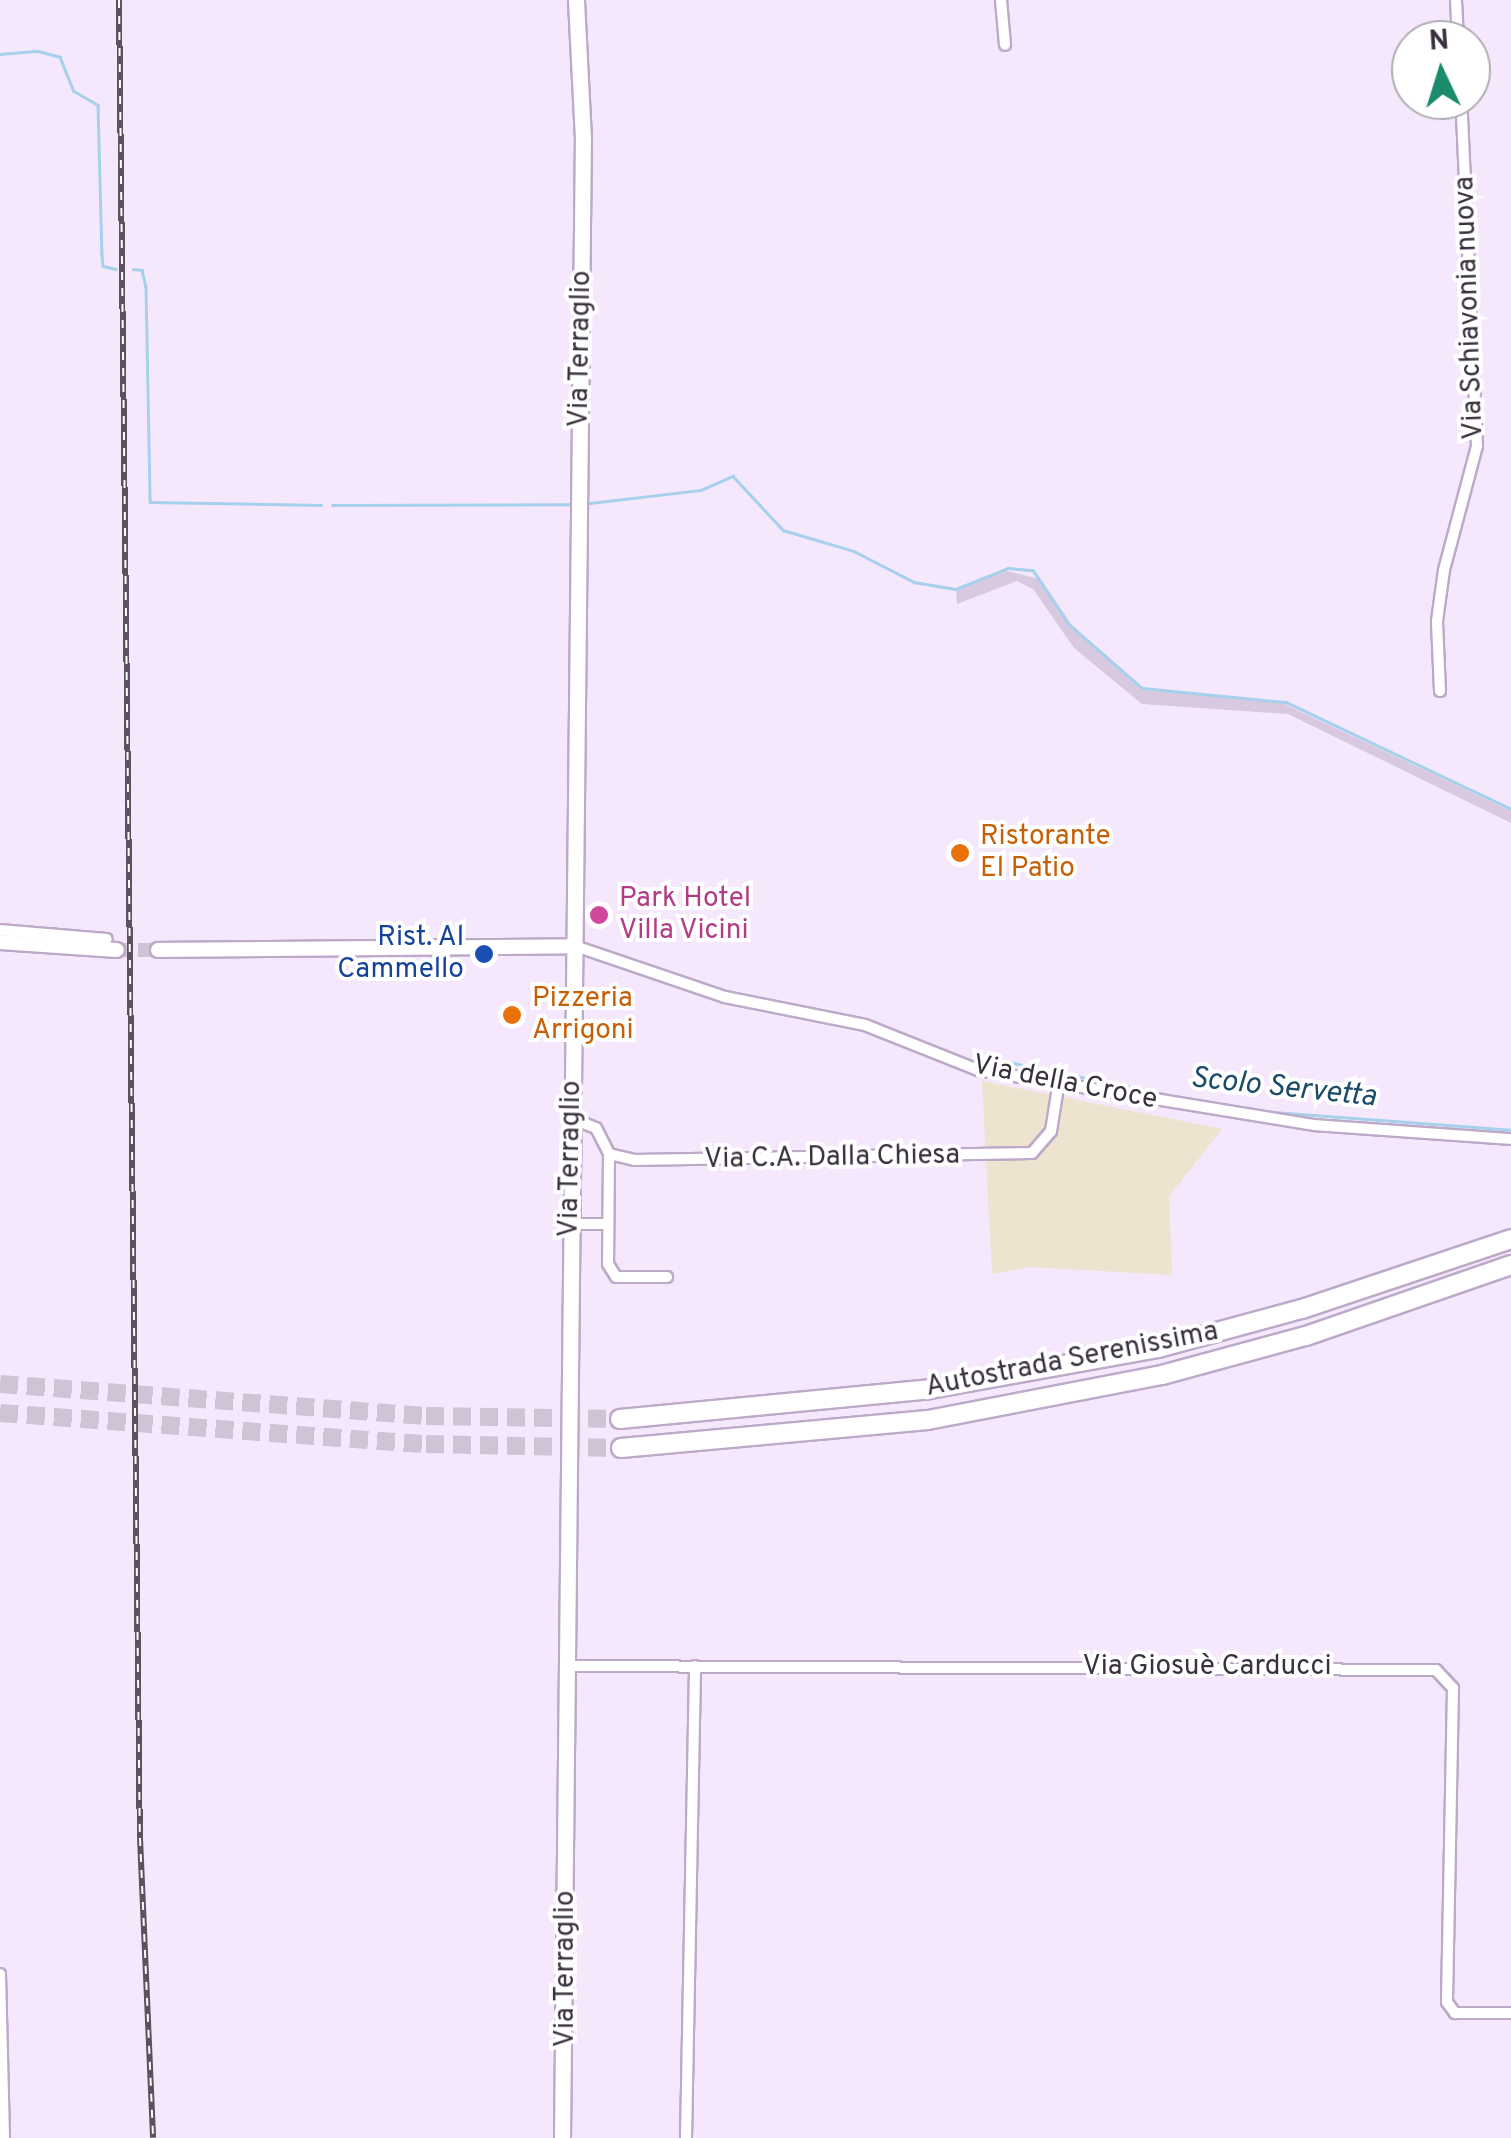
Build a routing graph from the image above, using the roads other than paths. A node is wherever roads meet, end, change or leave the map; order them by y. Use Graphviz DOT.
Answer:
graph roads {
  1 [pos="576,0"];
  2 [pos="1001,0"];
  3 [pos="1004,46"];
  4 [pos="1462,120"];
  5 [pos="1440,690"];
  6 [pos="0,930"];
  7 [pos="0,942"];
  8 [pos="112,945"];
  9 [pos="575,946"];
  10 [pos="158,950"];
  11 [pos="1059,1080"];
  12 [pos="572,1118"];
  13 [pos="1511,1138"];
  14 [pos="609,1154"];
  15 [pos="570,1224"];
  16 [pos="606,1224"];
  17 [pos="1511,1239"];
  18 [pos="1511,1265"];
  19 [pos="666,1277"];
  20 [pos="620,1419"];
  21 [pos="621,1448"];
  22 [pos="567,1666"];
  23 [pos="695,1666"];
  24 [pos="0,1974"];
  25 [pos="1511,2013"];
  26 [pos="4,2138"];
  27 [pos="562,2138"];
  28 [pos="686,2138"];
  1 -- 9 [label="main road, Via Terraglio"];
  2 -- 3 [label="street"];
  4 -- 5 [label="street, Via Schiavonia nuova"];
  6 -- 8 [label="street"];
  7 -- 8 [label="street"];
  9 -- 10 [label="street"];
  9 -- 11 [label="street, Via della Croce"];
  9 -- 12 [label="main road, Via Terraglio"];
  11 -- 13 [label="street, Via della Croce"];
  11 -- 14 [label="street, Via C.A. Dalla Chiesa"];
  12 -- 14 [label="street"];
  12 -- 15 [label="main road, Via Terraglio"];
  14 -- 16 [label="street"];
  15 -- 16 [label="street"];
  15 -- 22 [label="main road, Via Terraglio"];
  16 -- 19 [label="street"];
  17 -- 20 [label="highway, Autostrada Serenissima"];
  18 -- 21 [label="highway, Autostrada Serenissima"];
  22 -- 23 [label="street, Via Giosuè Carducci"];
  22 -- 27 [label="main road, Via Terraglio"];
  23 -- 25 [label="street, Via Giosuè Carducci"];
  23 -- 28 [label="street"];
  24 -- 26 [label="street"];
}
